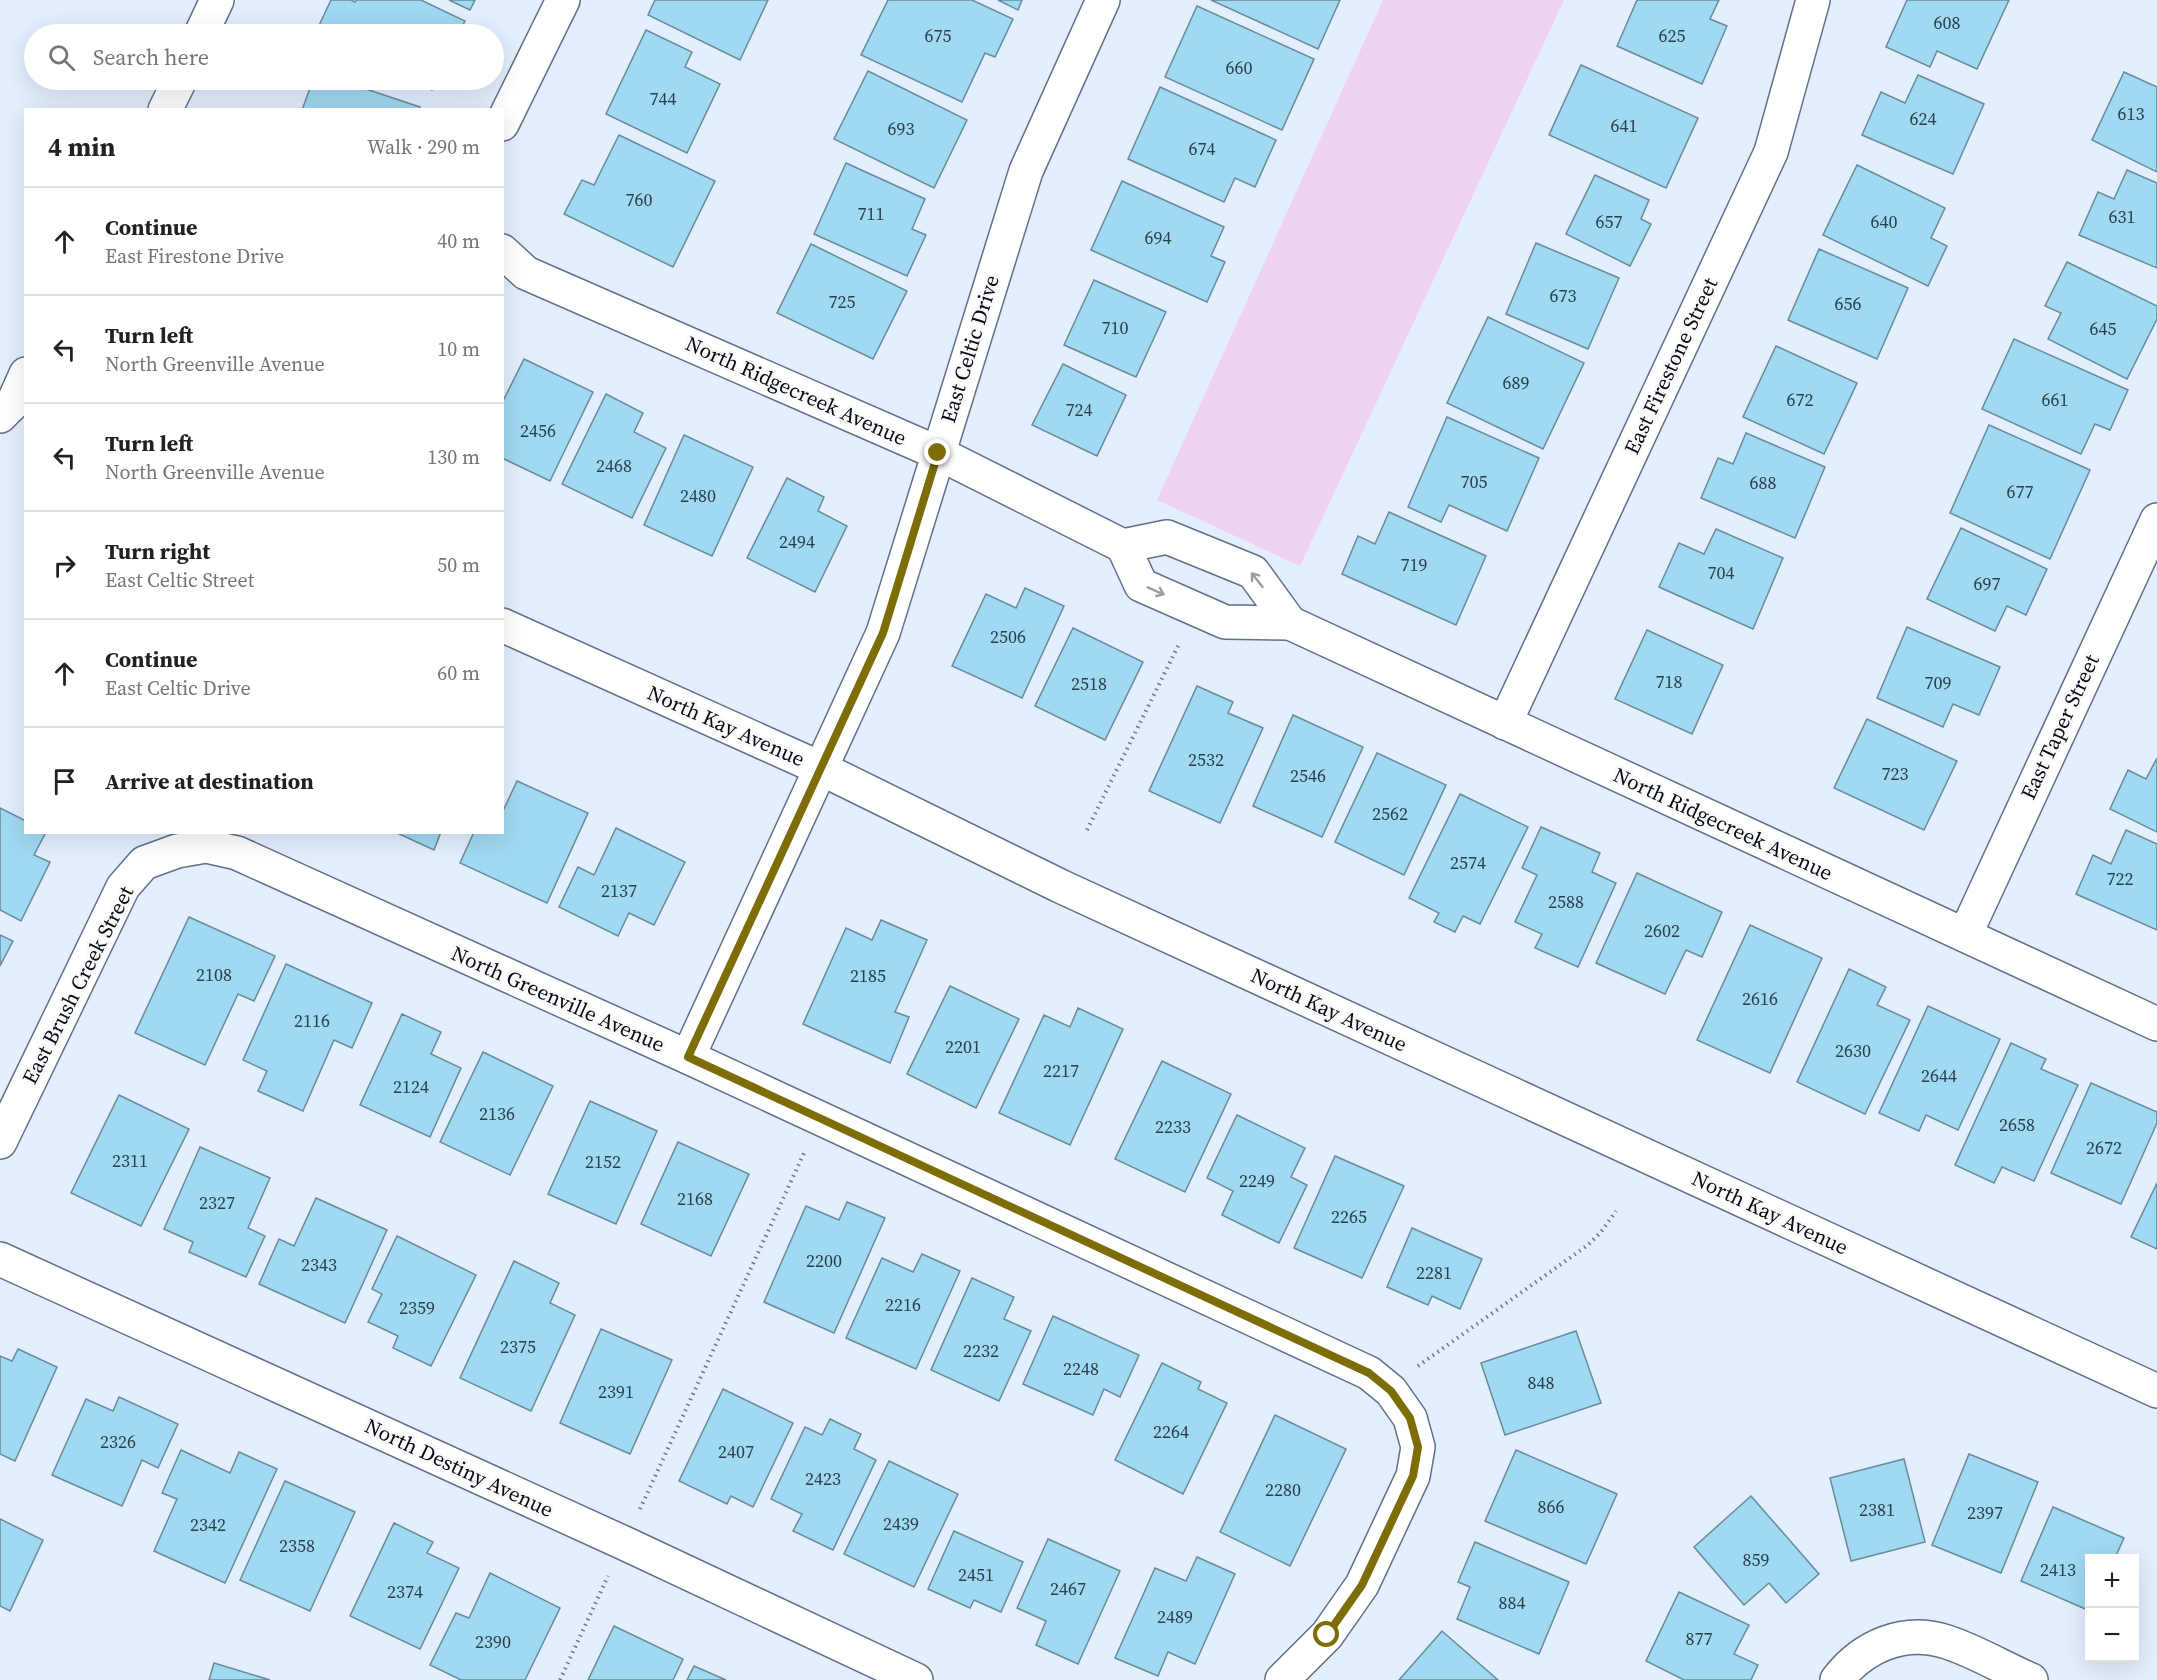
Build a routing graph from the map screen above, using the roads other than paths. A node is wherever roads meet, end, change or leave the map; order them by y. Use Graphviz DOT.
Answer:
graph roads {
  1 [pos="217,0"];
  2 [pos="563,0"];
  3 [pos="1103,0"];
  4 [pos="1813,0"];
  5 [pos="206,24"];
  6 [pos="175,90"];
  7 [pos="166,108"];
  8 [pos="504,120"];
  9 [pos="504,253"];
  10 [pos="938,453"];
  11 [pos="2157,520"];
  12 [pos="1123,546"];
  13 [pos="1290,623"];
  14 [pos="504,626"];
  15 [pos="1505,723"];
  16 [pos="822,769"];
  17 [pos="177,850"];
  18 [pos="1965,935"];
  19 [pos="2157,1024"];
  20 [pos="688,1057"];
  21 [pos="0,1142"];
  22 [pos="0,1259"];
  23 [pos="2157,1391"];
  24 [pos="916,1680"];
  25 [pos="1282,1680"];
  26 [pos="1837,1680"];
  27 [pos="2031,1680"];
  1 -- 5 [label="street"];
  2 -- 8 [label="street"];
  3 -- 10 [label="street, East Celtic Drive"];
  4 -- 15 [label="street, East Firestone Street"];
  6 -- 7 [label="street"];
  9 -- 10 [label="street, North Ridgecreek Avenue"];
  10 -- 12 [label="street, North Ridgecreek Avenue"];
  10 -- 16 [label="street, East Celtic Drive"];
  11 -- 18 [label="street, East Taper Street"];
  12 -- 13 [label="street, North Ridgecreek Avenue, one-way"];
  13 -- 12 [label="street, North Ridgecreek Avenue, one-way"];
  13 -- 15 [label="street, North Ridgecreek Avenue"];
  14 -- 16 [label="street, North Kay Avenue"];
  15 -- 18 [label="street, North Ridgecreek Avenue"];
  16 -- 20 [label="street, East Celtic Drive"];
  16 -- 23 [label="street, North Kay Avenue"];
  17 -- 20 [label="street, North Greenville Avenue"];
  17 -- 21 [label="street, East Brush Creek Street"];
  18 -- 19 [label="street, North Ridgecreek Avenue"];
  20 -- 25 [label="street, North Greenville Avenue"];
  22 -- 24 [label="street, North Destiny Avenue"];
  26 -- 27 [label="street"];
}
